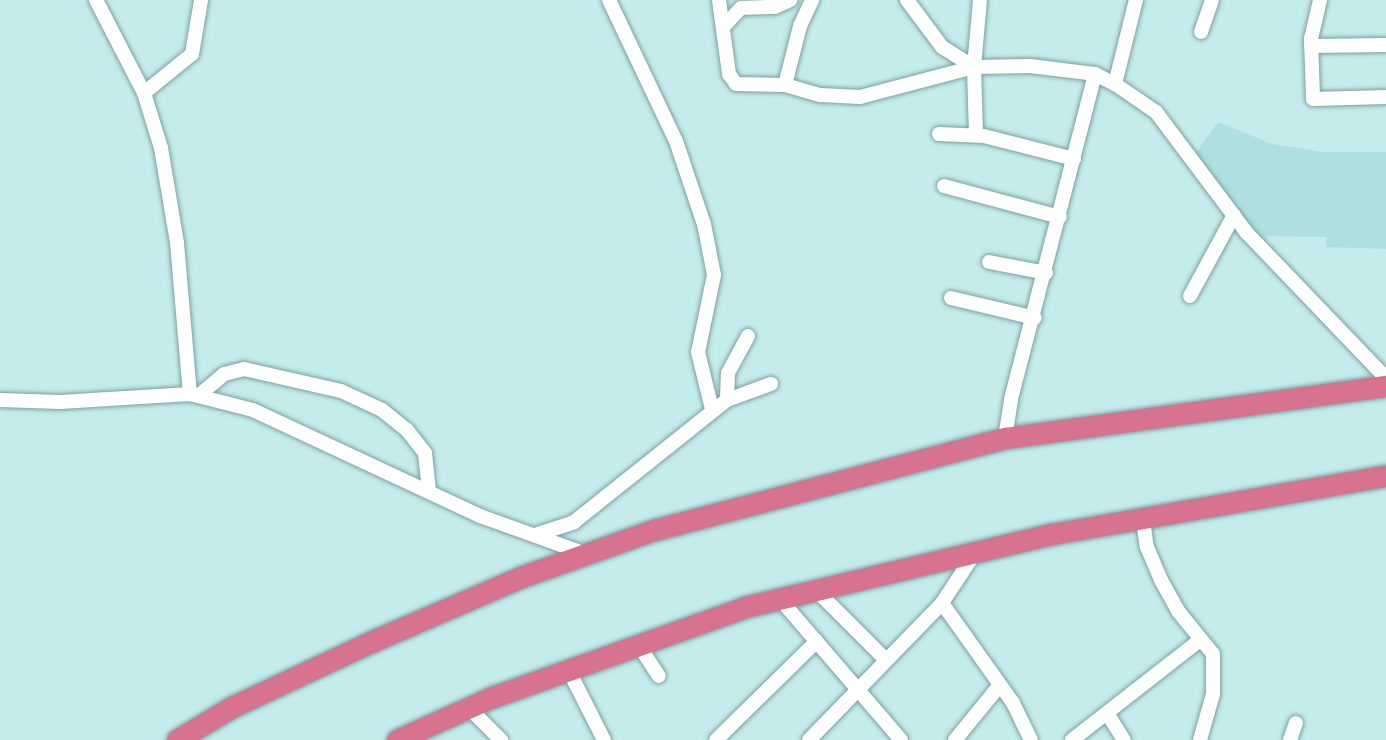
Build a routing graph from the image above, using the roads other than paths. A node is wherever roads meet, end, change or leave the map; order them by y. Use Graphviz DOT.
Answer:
graph roads {
  1 [pos="96,0"];
  2 [pos="201,0"];
  3 [pos="609,0"];
  4 [pos="719,0"];
  5 [pos="790,0"];
  6 [pos="812,0"];
  7 [pos="907,0"];
  8 [pos="980,0"];
  9 [pos="1136,0"];
  10 [pos="1212,0"];
  11 [pos="1320,0"];
  12 [pos="743,4"];
  13 [pos="725,24"];
  14 [pos="1201,32"];
  15 [pos="1386,45"];
  16 [pos="1311,46"];
  17 [pos="974,67"];
  18 [pos="1095,74"];
  19 [pos="1115,84"];
  20 [pos="785,85"];
  21 [pos="145,93"];
  22 [pos="1386,97"];
  23 [pos="939,134"];
  24 [pos="976,135"];
  25 [pos="1074,159"];
  26 [pos="944,186"];
  27 [pos="1234,215"];
  28 [pos="1060,217"];
  29 [pos="989,262"];
  30 [pos="1046,273"];
  31 [pos="1190,296"];
  32 [pos="951,298"];
  33 [pos="1035,318"];
  34 [pos="748,336"];
  35 [pos="1386,378"];
  36 [pos="771,384"];
  37 [pos="1386,386"];
  38 [pos="194,395"];
  39 [pos="0,400"];
  40 [pos="727,400"];
  41 [pos="712,410"];
  42 [pos="1005,438"];
  43 [pos="1386,476"];
  44 [pos="429,489"];
  45 [pos="1143,520"];
  46 [pos="538,534"];
  47 [pos="975,552"];
  48 [pos="586,554"];
  49 [pos="816,590"];
  50 [pos="779,598"];
  51 [pos="943,603"];
  52 [pos="817,640"];
  53 [pos="1200,640"];
  54 [pos="638,644"];
  55 [pos="886,660"];
  56 [pos="568,669"];
  57 [pos="659,676"];
  58 [pos="1000,685"];
  59 [pos="858,689"];
  60 [pos="468,707"];
  61 [pos="1107,713"];
  62 [pos="1296,723"];
  63 [pos="177,740"];
  64 [pos="397,740"];
  65 [pos="501,740"];
  66 [pos="604,740"];
  67 [pos="716,740"];
  68 [pos="809,740"];
  69 [pos="901,740"];
  70 [pos="955,740"];
  71 [pos="1031,740"];
  72 [pos="1072,740"];
  73 [pos="1124,740"];
  74 [pos="1200,740"];
  75 [pos="1290,740"];
  1 -- 21 [label="street"];
  2 -- 21 [label="street"];
  3 -- 41 [label="street"];
  4 -- 13 [label="street"];
  5 -- 12 [label="street"];
  6 -- 20 [label="street"];
  7 -- 17 [label="street"];
  8 -- 17 [label="street"];
  9 -- 19 [label="street"];
  10 -- 14 [label="street"];
  11 -- 16 [label="street"];
  12 -- 13 [label="street"];
  13 -- 20 [label="street"];
  15 -- 16 [label="street"];
  16 -- 22 [label="street"];
  17 -- 18 [label="street"];
  17 -- 20 [label="street"];
  17 -- 24 [label="street"];
  18 -- 19 [label="street"];
  18 -- 25 [label="street"];
  19 -- 27 [label="street"];
  21 -- 38 [label="street"];
  23 -- 24 [label="street"];
  24 -- 25 [label="street"];
  25 -- 28 [label="street"];
  26 -- 28 [label="street"];
  27 -- 31 [label="street"];
  27 -- 35 [label="street"];
  28 -- 30 [label="street"];
  29 -- 30 [label="street"];
  30 -- 33 [label="street"];
  32 -- 33 [label="street"];
  33 -- 42 [label="street"];
  34 -- 40 [label="street"];
  36 -- 40 [label="street"];
  37 -- 42 [label="highway"];
  38 -- 39 [label="street"];
  38 -- 44 [label="street"];
  38 -- 44 [label="street"];
  40 -- 41 [label="street"];
  41 -- 46 [label="street"];
  42 -- 48 [label="highway"];
  43 -- 45 [label="highway"];
  44 -- 46 [label="street"];
  45 -- 47 [label="highway"];
  45 -- 53 [label="street"];
  46 -- 48 [label="street"];
  47 -- 49 [label="highway"];
  47 -- 51 [label="street"];
  48 -- 63 [label="highway"];
  49 -- 50 [label="highway"];
  49 -- 55 [label="street"];
  50 -- 52 [label="street"];
  50 -- 54 [label="highway"];
  51 -- 55 [label="street"];
  51 -- 58 [label="street"];
  52 -- 59 [label="street"];
  52 -- 67 [label="street"];
  53 -- 61 [label="street"];
  53 -- 74 [label="street"];
  54 -- 56 [label="highway"];
  54 -- 57 [label="street"];
  55 -- 59 [label="street"];
  56 -- 60 [label="highway"];
  56 -- 66 [label="street"];
  58 -- 70 [label="street"];
  58 -- 71 [label="street"];
  59 -- 68 [label="street"];
  59 -- 69 [label="street"];
  60 -- 64 [label="highway"];
  60 -- 65 [label="street"];
  61 -- 72 [label="street"];
  61 -- 73 [label="street"];
  62 -- 75 [label="street"];
}
